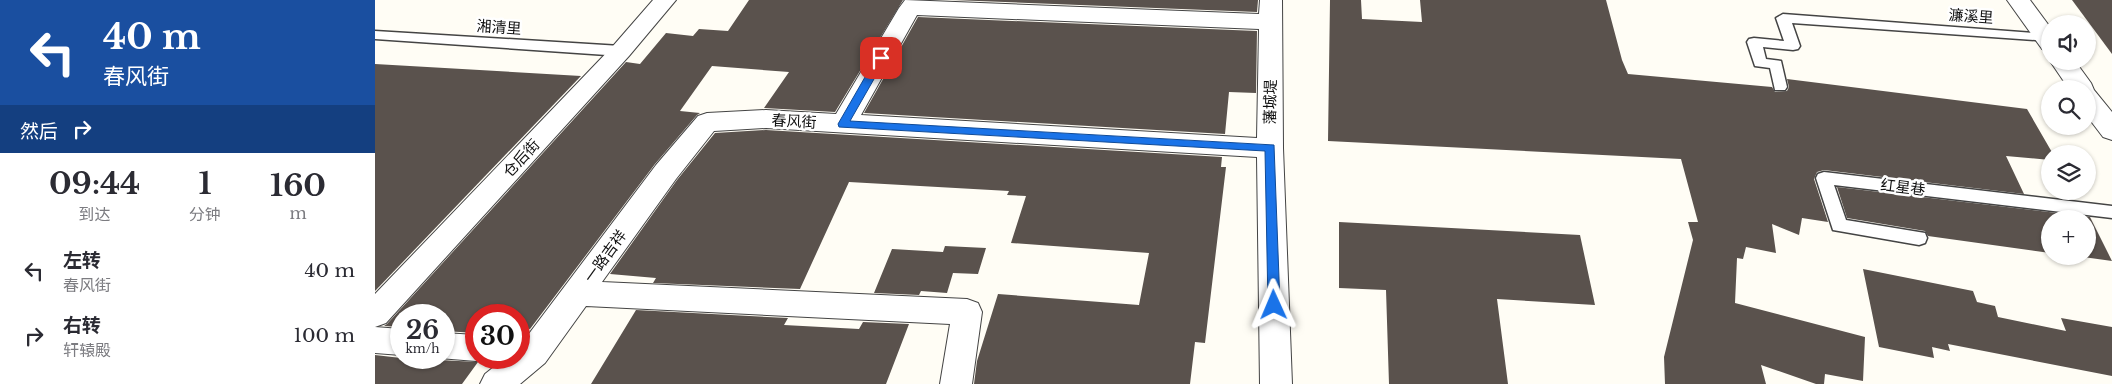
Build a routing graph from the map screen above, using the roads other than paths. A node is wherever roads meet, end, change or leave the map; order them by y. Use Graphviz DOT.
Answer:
graph roads {
  1 [pos="665,0"];
  2 [pos="2018,0"];
  3 [pos="915,4"];
  4 [pos="1271,11"];
  5 [pos="2041,31"];
  6 [pos="375,35"];
  7 [pos="2041,40"];
  8 [pos="621,51"];
  9 [pos="1780,87"];
  10 [pos="2096,110"];
  11 [pos="707,122"];
  12 [pos="843,124"];
  13 [pos="2112,132"];
  14 [pos="1270,148"];
  15 [pos="2112,212"];
  16 [pos="1919,238"];
  17 [pos="578,293"];
  18 [pos="375,314"];
  19 [pos="375,340"];
  20 [pos="390,341"];
  21 [pos="530,349"];
  22 [pos="511,369"];
  23 [pos="496,384"];
  24 [pos="956,384"];
  25 [pos="1276,384"];
  1 -- 8 [label="street, 仓后街"];
  2 -- 5 [label="street"];
  3 -- 4 [label="street"];
  3 -- 12 [label="street"];
  4 -- 14 [label="street, 藩城堤"];
  6 -- 8 [label="lane, 湘清里"];
  7 -- 9 [label="lane, 濂溪里"];
  8 -- 18 [label="street, 仓后街"];
  10 -- 13 [label="street"];
  11 -- 12 [label="street, 春风街"];
  11 -- 17 [label="street, 一路吉祥"];
  12 -- 14 [label="street, 春风街"];
  14 -- 25 [label="street, 藩城堤"];
  15 -- 16 [label="lane, 红星巷"];
  17 -- 21 [label="street, 一路吉祥"];
  17 -- 24 [label="street"];
  19 -- 20 [label="street"];
  22 -- 23 [label="street, 一路吉祥"];
}
